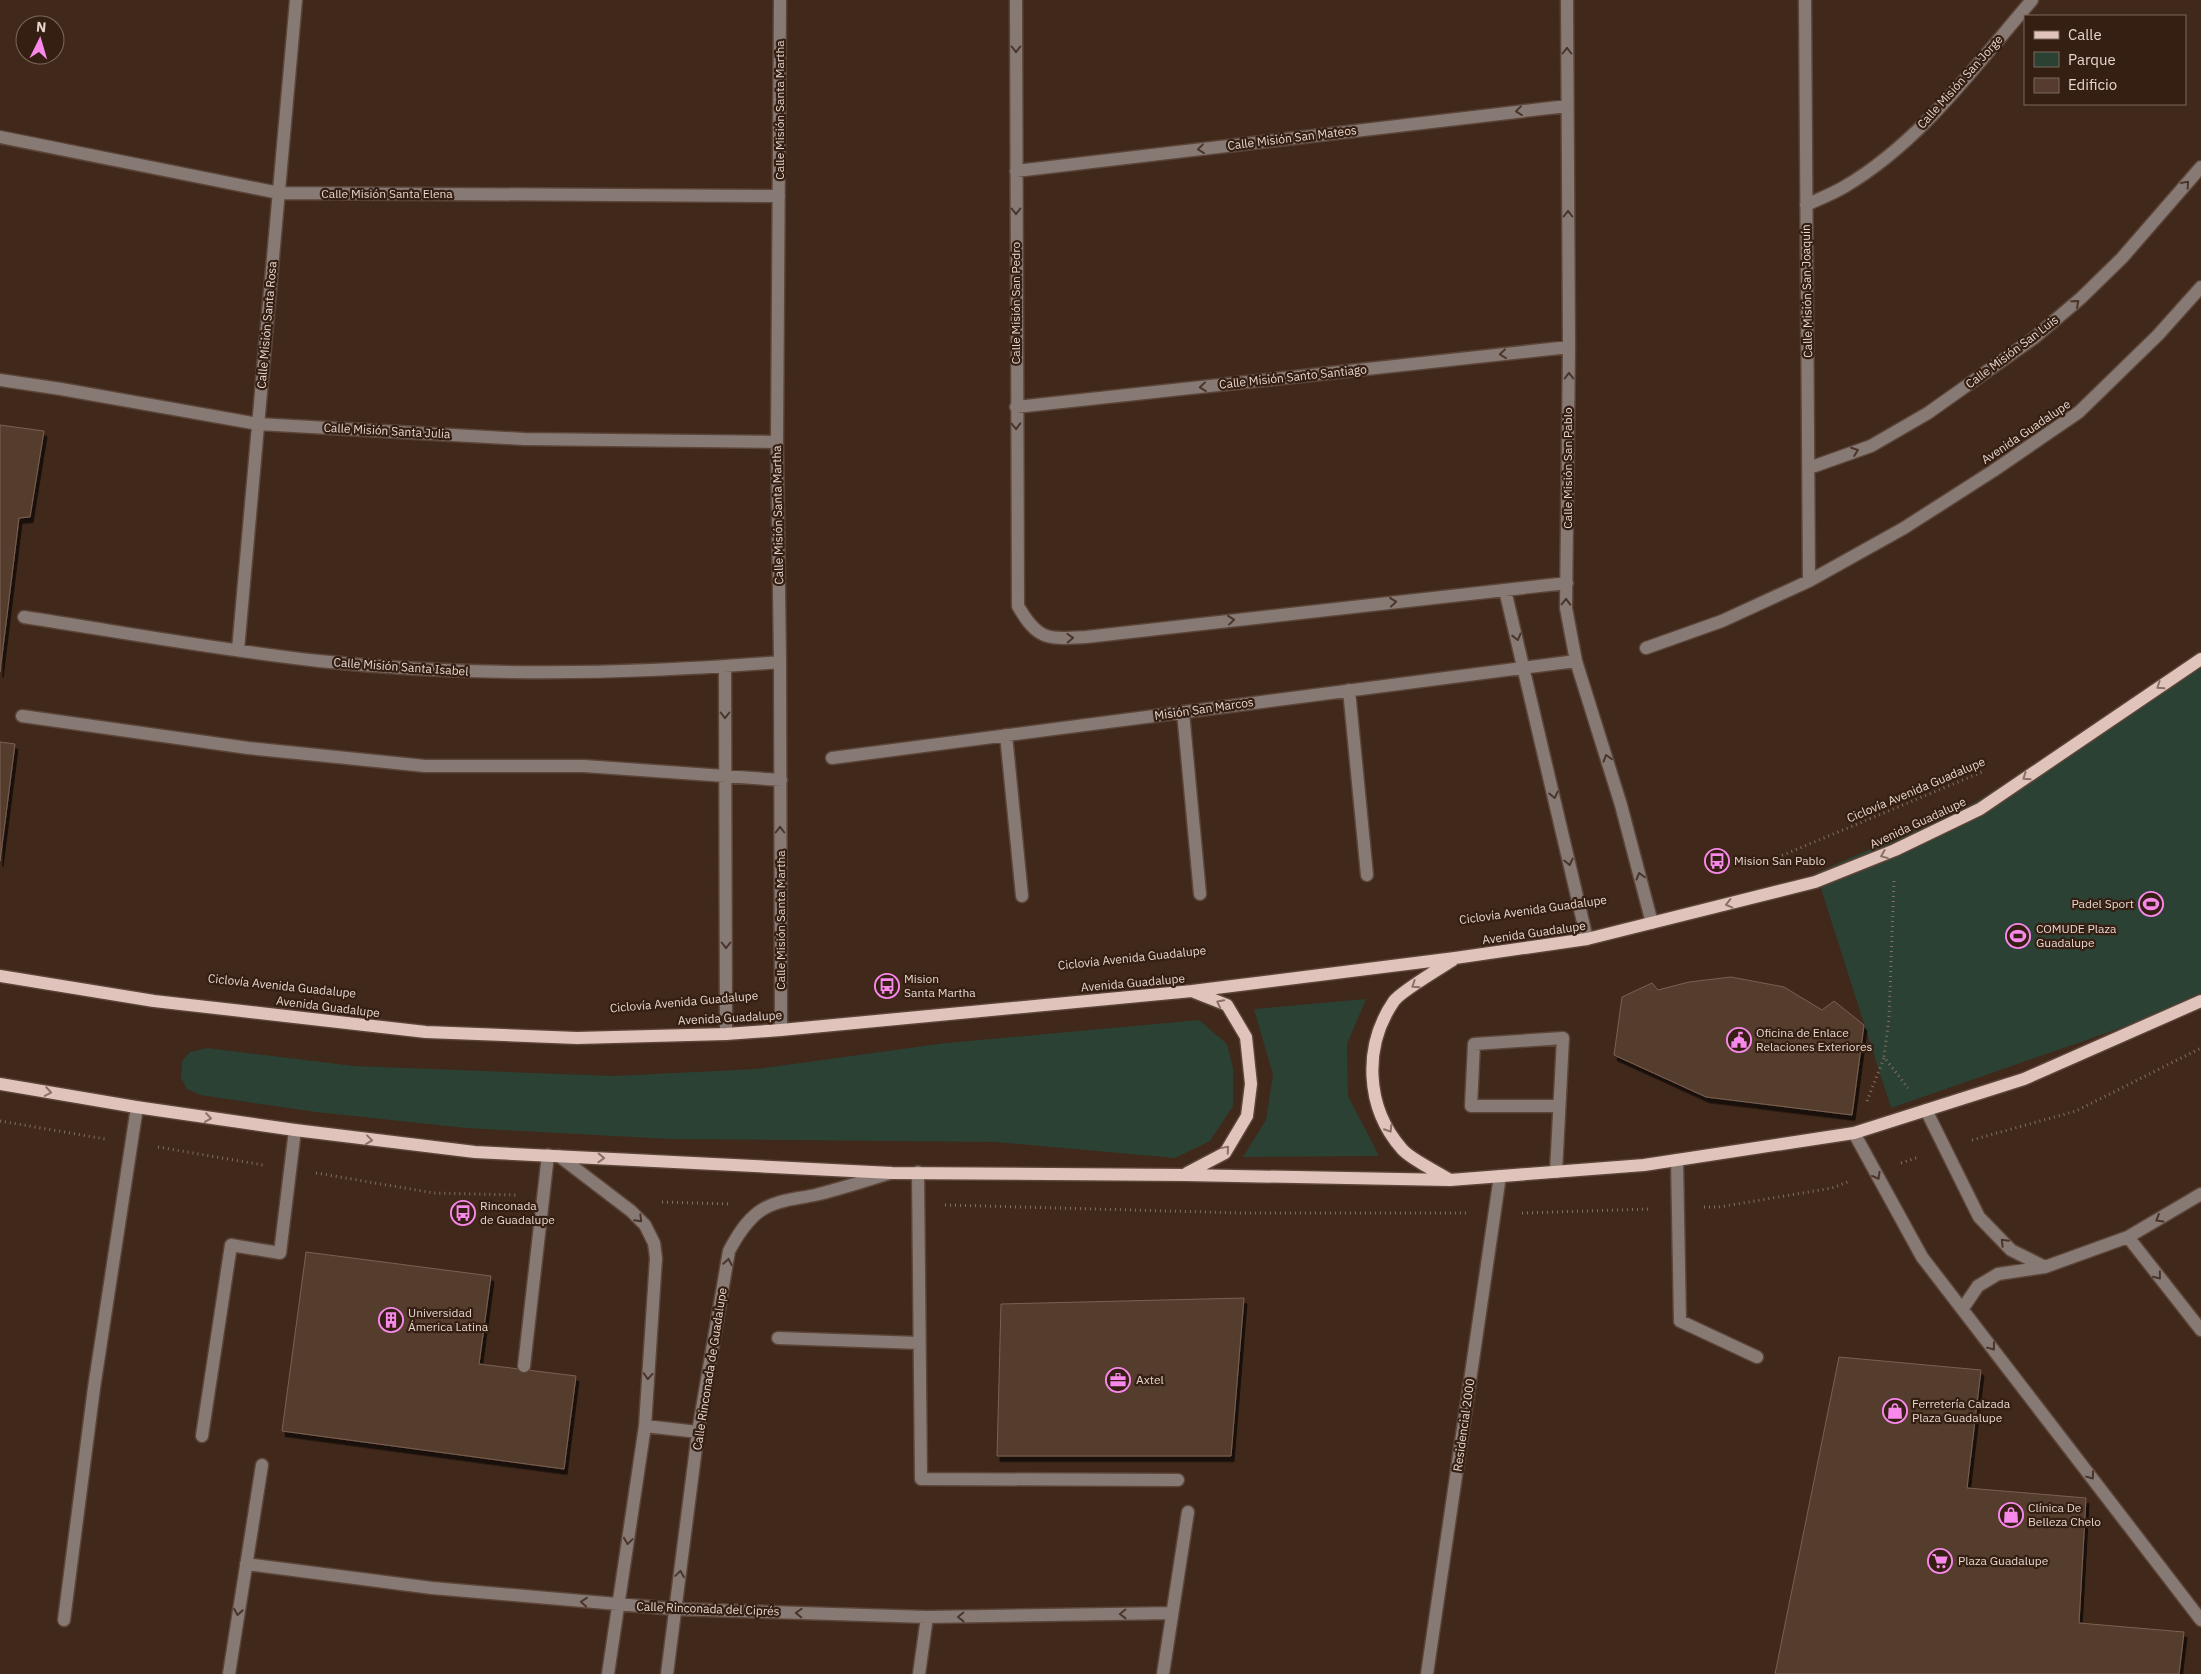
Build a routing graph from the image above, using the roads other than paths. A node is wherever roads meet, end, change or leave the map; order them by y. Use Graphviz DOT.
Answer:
graph roads {
  1 [pos="296,0"];
  2 [pos="780,0"];
  3 [pos="1016,0"];
  4 [pos="1567,0"];
  5 [pos="1805,0"];
  6 [pos="2032,0"];
  7 [pos="1567,106"];
  8 [pos="0,137"];
  9 [pos="2201,167"];
  10 [pos="1016,171"];
  11 [pos="279,193"];
  12 [pos="780,196"];
  13 [pos="1806,205"];
  14 [pos="2201,287"];
  15 [pos="1569,347"];
  16 [pos="0,380"];
  17 [pos="1016,407"];
  18 [pos="258,424"];
  19 [pos="777,442"];
  20 [pos="1809,468"];
  21 [pos="1810,581"];
  22 [pos="1567,583"];
  23 [pos="1505,590"];
  24 [pos="24,616"];
  25 [pos="1646,648"];
  26 [pos="238,650"];
  27 [pos="2201,659"];
  28 [pos="1576,661"];
  29 [pos="780,662"];
  30 [pos="725,667"];
  31 [pos="1524,667"];
  32 [pos="1348,690"];
  33 [pos="1183,712"];
  34 [pos="22,716"];
  35 [pos="1006,735"];
  36 [pos="832,758"];
  37 [pos="725,776"];
  38 [pos="780,780"];
  39 [pos="1367,875"];
  40 [pos="1200,894"];
  41 [pos="1022,896"];
  42 [pos="1652,923"];
  43 [pos="1587,939"];
  44 [pos="1456,958"];
  45 [pos="0,976"];
  46 [pos="1192,991"];
  47 [pos="2201,1001"];
  48 [pos="781,1030"];
  49 [pos="726,1034"];
  50 [pos="0,1084"];
  51 [pos="1559,1106"];
  52 [pos="136,1107"];
  53 [pos="1926,1110"];
  54 [pos="295,1130"];
  55 [pos="1854,1134"];
  56 [pos="554,1156"];
  57 [pos="1677,1160"];
  58 [pos="918,1172"];
  59 [pos="1556,1172"];
  60 [pos="892,1173"];
  61 [pos="1185,1175"];
  62 [pos="1500,1176"];
  63 [pos="1450,1180"];
  64 [pos="2201,1194"];
  65 [pos="2128,1237"];
  66 [pos="2045,1267"];
  67 [pos="1963,1308"];
  68 [pos="2201,1330"];
  69 [pos="778,1338"];
  70 [pos="919,1343"];
  71 [pos="1757,1357"];
  72 [pos="524,1366"];
  73 [pos="645,1426"];
  74 [pos="698,1432"];
  75 [pos="202,1436"];
  76 [pos="262,1465"];
  77 [pos="1178,1480"];
  78 [pos="1188,1512"];
  79 [pos="246,1564"];
  80 [pos="618,1605"];
  81 [pos="675,1609"];
  82 [pos="1172,1613"];
  83 [pos="927,1617"];
  84 [pos="64,1620"];
  85 [pos="2201,1620"];
  86 [pos="228,1674"];
  87 [pos="608,1674"];
  88 [pos="667,1674"];
  89 [pos="919,1674"];
  90 [pos="1163,1674"];
  91 [pos="1427,1674"];
  1 -- 11 [label="street, Calle Misión Santa Rosa"];
  2 -- 12 [label="street, Calle Misión Santa Martha"];
  3 -- 10 [label="street, Calle Misión San Pedro, one-way"];
  7 -- 4 [label="street, Calle Misión San Pablo, one-way"];
  5 -- 13 [label="street, Calle Misión San Joaquín"];
  6 -- 13 [label="street, Calle Misión San Jorge"];
  7 -- 10 [label="street, Calle Misión San Mateos, one-way"];
  15 -- 7 [label="street, Calle Misión San Pablo, one-way"];
  8 -- 11 [label="street, Calle Misión Santa Elena"];
  20 -- 9 [label="street, Calle Misión San Luis, one-way"];
  10 -- 17 [label="street, Calle Misión San Pedro, one-way"];
  11 -- 12 [label="street, Calle Misión Santa Elena"];
  11 -- 18 [label="street, Calle Misión Santa Rosa"];
  12 -- 19 [label="street, Calle Misión Santa Martha"];
  13 -- 20 [label="street, Calle Misión San Joaquín"];
  14 -- 21 [label="street, Avenida Guadalupe"];
  15 -- 17 [label="street, Calle Misión Santo Santiago, one-way"];
  22 -- 15 [label="street, Calle Misión San Pablo, one-way"];
  16 -- 18 [label="street, Calle Misión Santa Julia"];
  17 -- 23 [label="street, Calle Misión San Pedro, one-way"];
  18 -- 19 [label="street, Calle Misión Santa Julia"];
  18 -- 26 [label="street, Calle Misión Santa Rosa"];
  19 -- 29 [label="street, Calle Misión Santa Martha"];
  20 -- 21 [label="street, Calle Misión San Joaquín"];
  21 -- 25 [label="street, Avenida Guadalupe"];
  22 -- 23 [label="street"];
  28 -- 22 [label="street, Calle Misión San Pablo, one-way"];
  23 -- 31 [label="street, one-way"];
  24 -- 26 [label="street, Calle Misión Santa Isabel"];
  26 -- 30 [label="street, Calle Misión Santa Isabel"];
  27 -- 42 [label="main road, Avenida Guadalupe, one-way"];
  28 -- 31 [label="street, Misión San Marcos"];
  42 -- 28 [label="street, Calle Misión San Pablo, one-way"];
  29 -- 30 [label="street, Calle Misión Santa Isabel"];
  29 -- 38 [label="street, Calle Misión Santa Martha"];
  30 -- 37 [label="street, one-way"];
  31 -- 32 [label="street, Misión San Marcos"];
  31 -- 43 [label="street, one-way"];
  32 -- 33 [label="street, Misión San Marcos"];
  32 -- 39 [label="street"];
  33 -- 35 [label="street, Misión San Marcos"];
  33 -- 40 [label="street"];
  34 -- 37 [label="street"];
  35 -- 36 [label="street, Misión San Marcos"];
  35 -- 41 [label="street"];
  37 -- 38 [label="street"];
  37 -- 49 [label="street, one-way"];
  48 -- 38 [label="street, Calle Misión Santa Martha, one-way"];
  42 -- 43 [label="main road, Avenida Guadalupe"];
  43 -- 44 [label="main road, Avenida Guadalupe"];
  44 -- 46 [label="main road, Avenida Guadalupe"];
  44 -- 63 [label="main road, one-way"];
  45 -- 49 [label="main road, Avenida Guadalupe"];
  46 -- 48 [label="main road, Avenida Guadalupe"];
  61 -- 46 [label="main road, one-way"];
  47 -- 53 [label="main road"];
  48 -- 49 [label="main road, Avenida Guadalupe"];
  50 -- 52 [label="main road, one-way"];
  51 -- 51 [label="street"];
  51 -- 59 [label="street"];
  52 -- 54 [label="main road, one-way"];
  52 -- 84 [label="street"];
  53 -- 55 [label="main road"];
  66 -- 53 [label="street, one-way"];
  54 -- 56 [label="main road, one-way"];
  54 -- 75 [label="street"];
  55 -- 57 [label="main road"];
  55 -- 67 [label="street, one-way"];
  56 -- 60 [label="main road, one-way"];
  56 -- 72 [label="street"];
  56 -- 73 [label="street, one-way"];
  57 -- 59 [label="main road"];
  57 -- 71 [label="street"];
  58 -- 60 [label="main road"];
  58 -- 61 [label="main road"];
  58 -- 70 [label="street"];
  59 -- 62 [label="main road"];
  74 -- 60 [label="street, Calle Rinconada de Guadalupe, one-way"];
  61 -- 63 [label="main road"];
  62 -- 63 [label="main road"];
  62 -- 91 [label="street, Residencial 2000"];
  64 -- 65 [label="street, one-way"];
  65 -- 66 [label="street"];
  65 -- 68 [label="street, one-way"];
  66 -- 67 [label="street"];
  67 -- 85 [label="street, one-way"];
  69 -- 70 [label="street"];
  70 -- 77 [label="street"];
  73 -- 74 [label="street"];
  73 -- 80 [label="street, one-way"];
  81 -- 74 [label="street, Calle Rinconada de Guadalupe, one-way"];
  76 -- 79 [label="street"];
  78 -- 82 [label="street"];
  80 -- 79 [label="street, Calle Rinconada del Ciprés, one-way"];
  79 -- 86 [label="street, one-way"];
  80 -- 81 [label="street, Calle Rinconada del Ciprés"];
  80 -- 87 [label="street"];
  83 -- 81 [label="street, Calle Rinconada del Ciprés, one-way"];
  81 -- 88 [label="street, Calle Rinconada de Guadalupe"];
  82 -- 83 [label="street, Calle Rinconada del Ciprés, one-way"];
  82 -- 90 [label="street"];
  83 -- 89 [label="street"];
}
